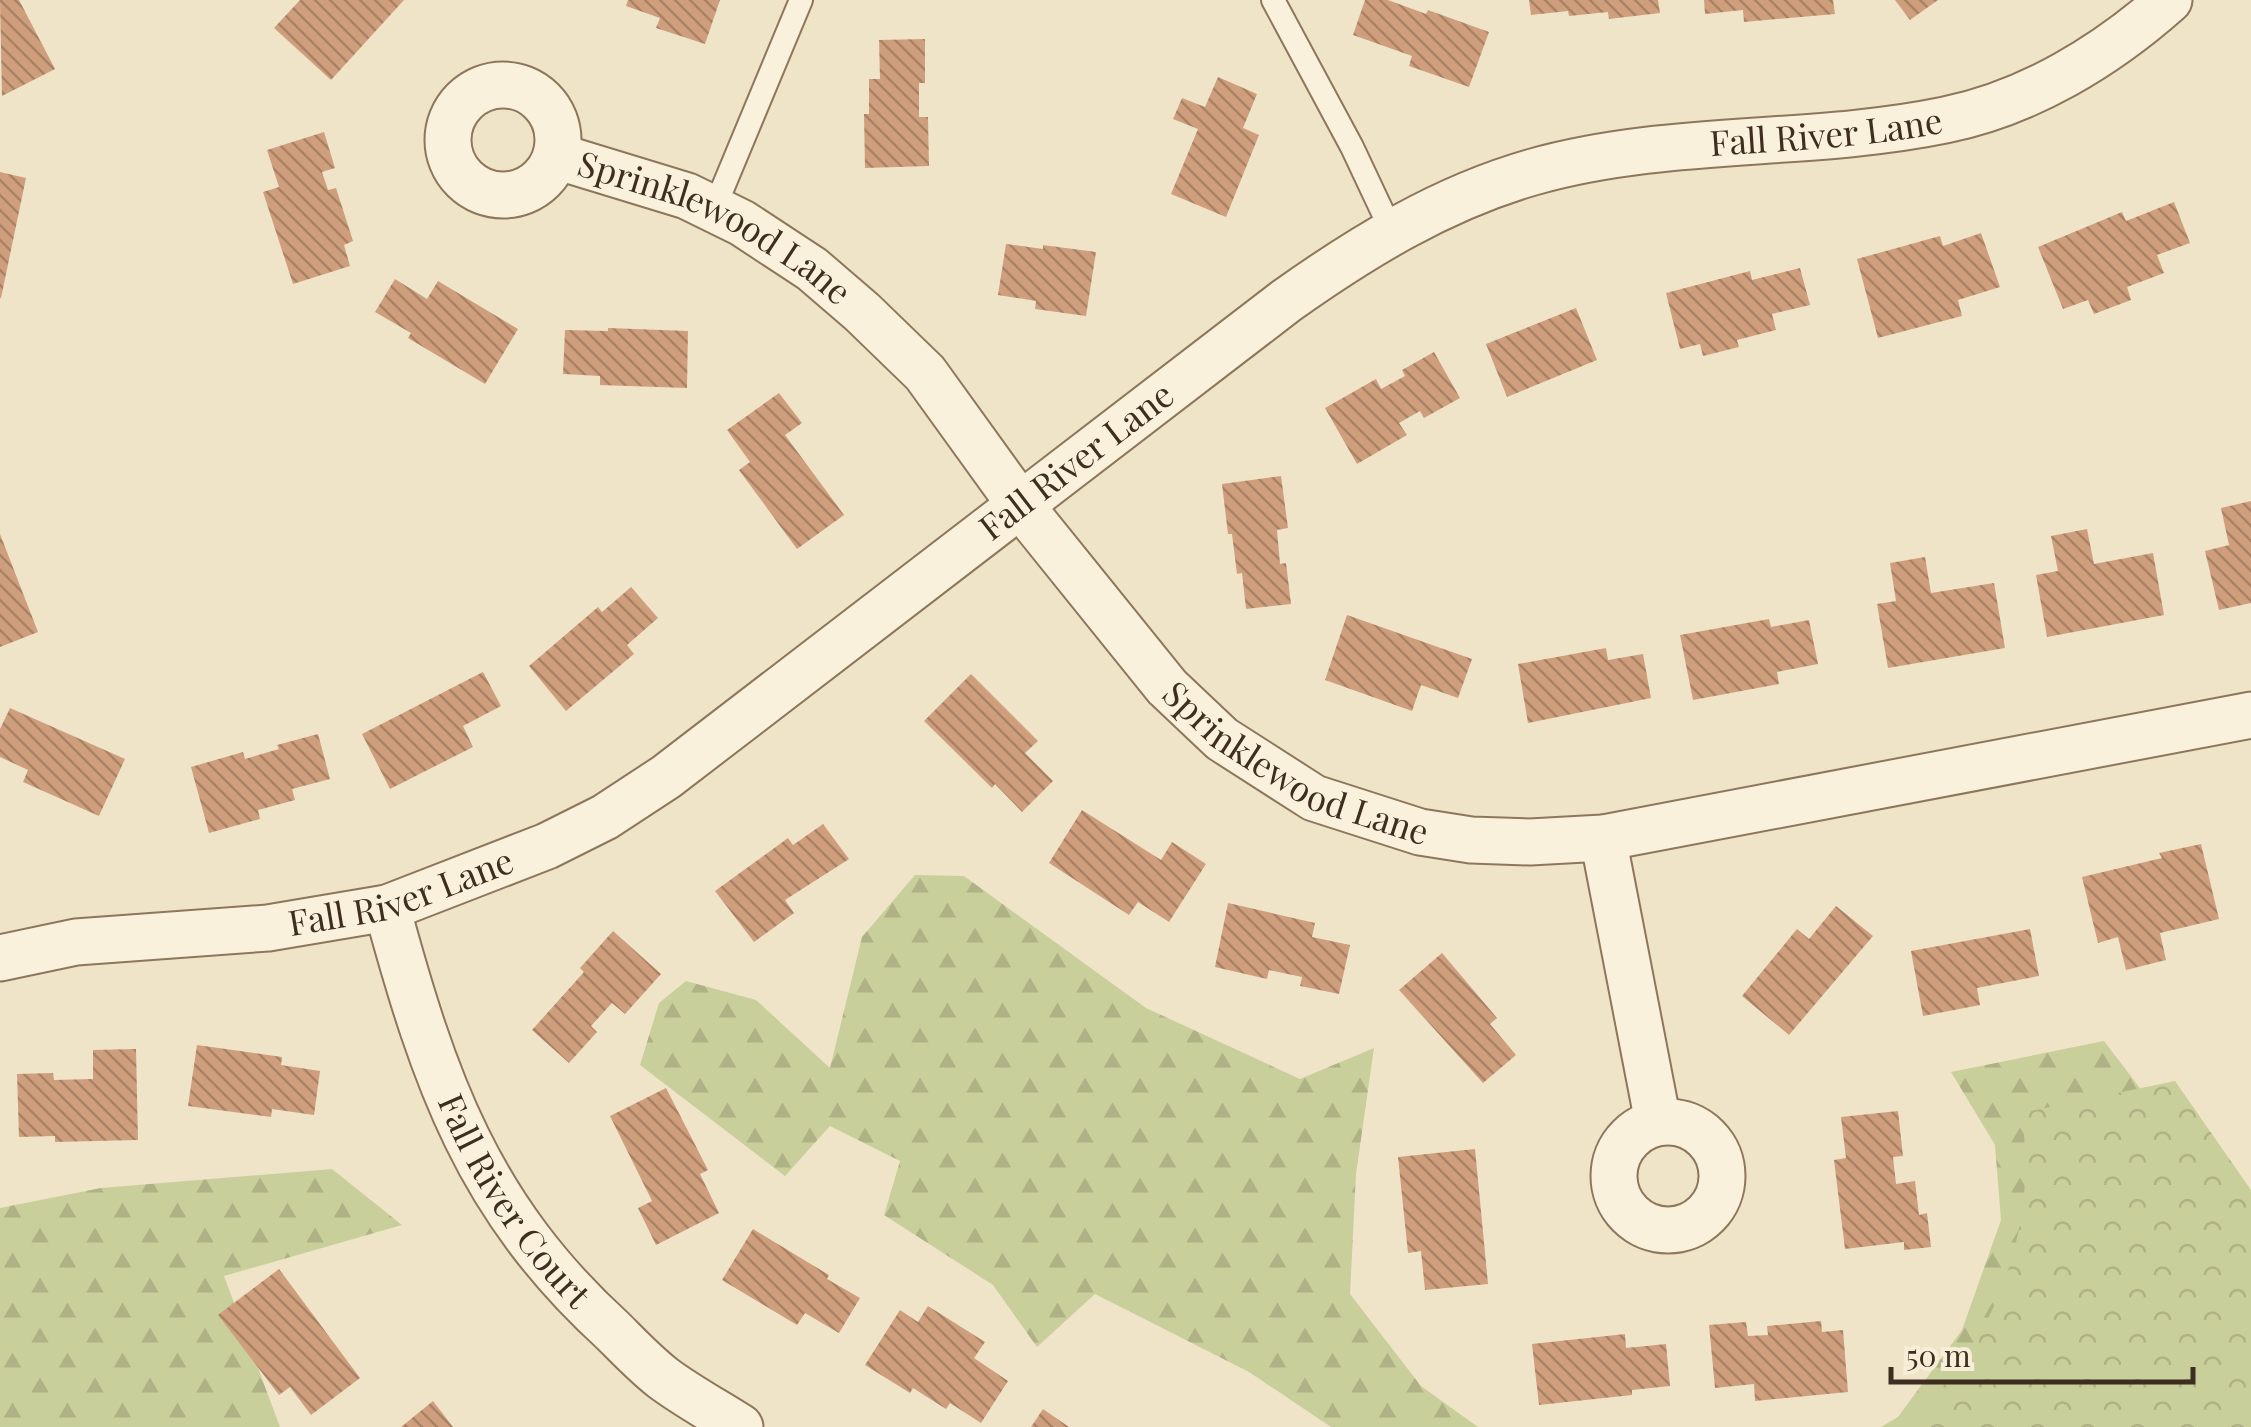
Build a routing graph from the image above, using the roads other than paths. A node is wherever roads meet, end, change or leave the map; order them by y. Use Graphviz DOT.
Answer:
graph roads {
  1 [pos="802,0"];
  2 [pos="1274,0"];
  3 [pos="2169,0"];
  4 [pos="556,156"];
  5 [pos="714,209"];
  6 [pos="1392,232"];
  7 [pos="1022,506"];
  8 [pos="2251,715"];
  9 [pos="1604,838"];
  10 [pos="386,908"];
  11 [pos="0,958"];
  12 [pos="1658,1122"];
  13 [pos="740,1427"];
  1 -- 5 [label="lane"];
  2 -- 6 [label="lane"];
  3 -- 6 [label="street, Fall River Lane"];
  4 -- 5 [label="street, Sprinklewood Lane"];
  5 -- 7 [label="street, Sprinklewood Lane"];
  6 -- 7 [label="street, Fall River Lane"];
  7 -- 9 [label="street, Sprinklewood Lane"];
  7 -- 10 [label="street, Fall River Lane"];
  8 -- 9 [label="street, Sprinklewood Lane"];
  9 -- 12 [label="street"];
  10 -- 11 [label="street, Fall River Lane"];
  10 -- 13 [label="street, Fall River Court"];
}
